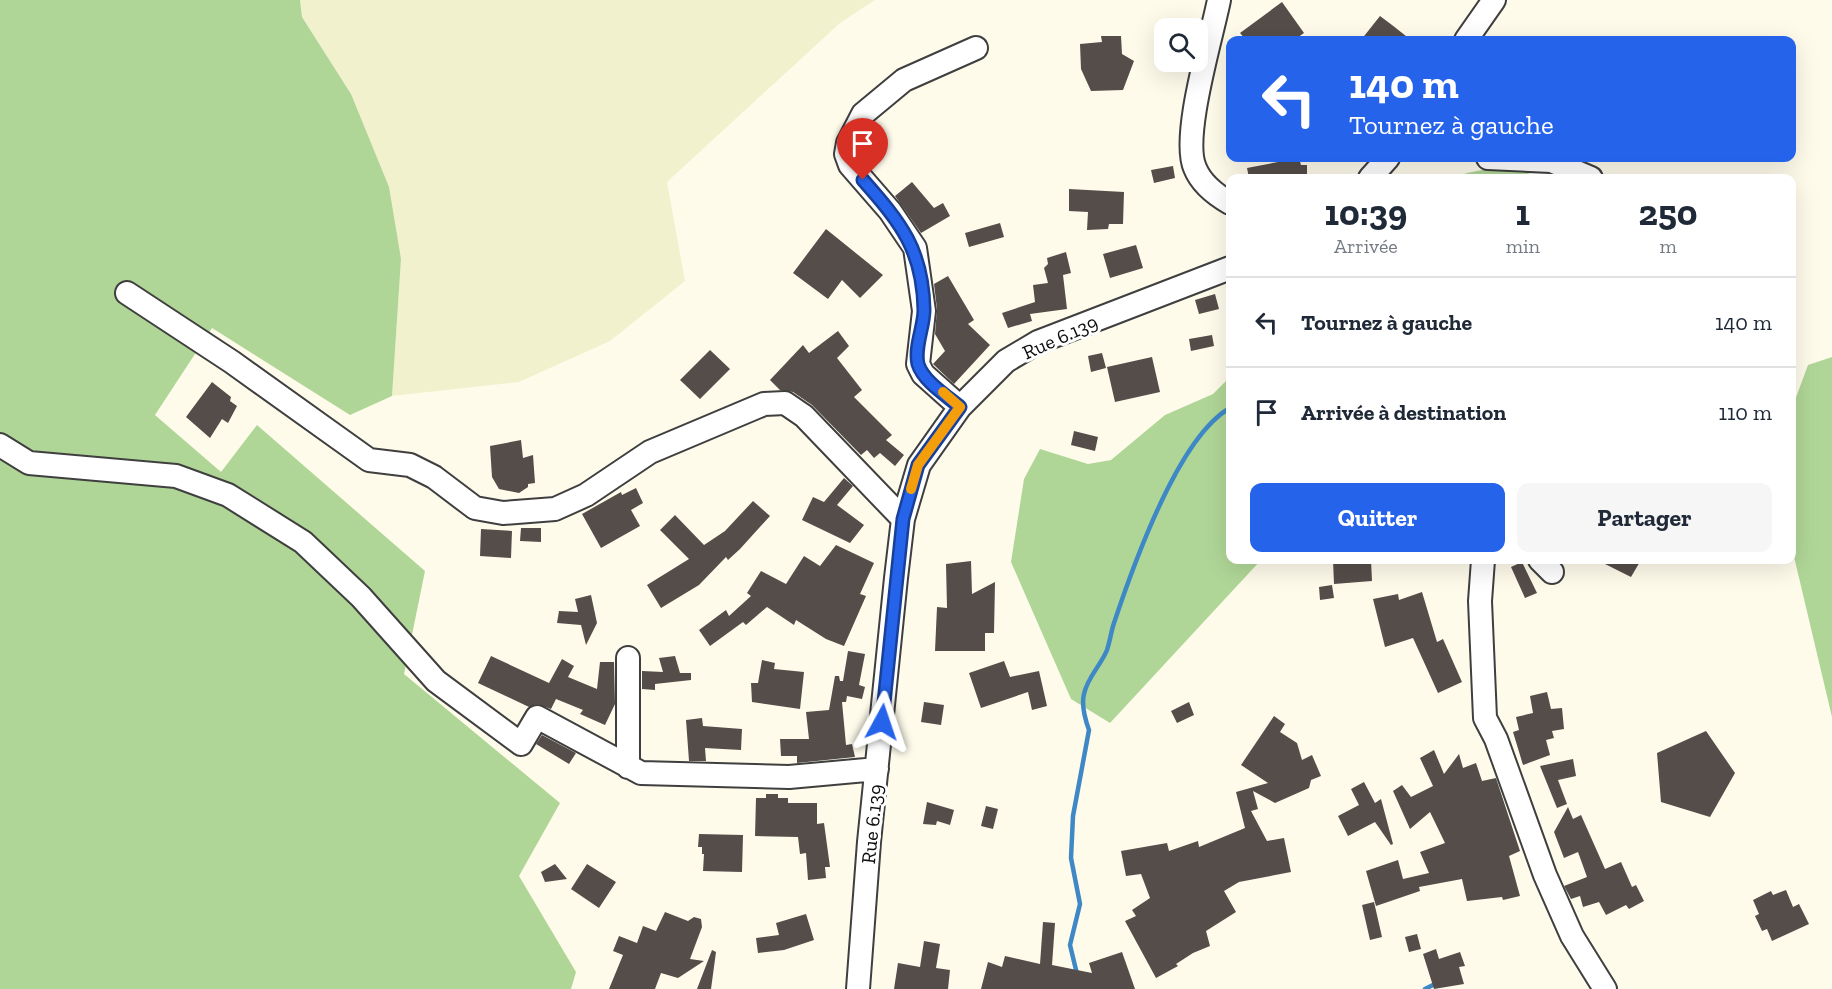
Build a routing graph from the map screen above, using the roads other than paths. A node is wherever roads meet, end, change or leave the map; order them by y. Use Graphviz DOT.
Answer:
graph roads {
  1 [pos="1220,0"];
  2 [pos="1494,0"];
  3 [pos="1469,36"];
  4 [pos="976,48"];
  5 [pos="1384,162"];
  6 [pos="1553,162"];
  7 [pos="1374,174"];
  8 [pos="1581,174"];
  9 [pos="1226,201"];
  10 [pos="1226,270"];
  11 [pos="127,293"];
  12 [pos="960,407"];
  13 [pos="0,445"];
  14 [pos="903,519"];
  15 [pos="1483,564"];
  16 [pos="628,658"];
  17 [pos="628,767"];
  18 [pos="877,769"];
  19 [pos="858,989"];
  20 [pos="1605,989"];
  1 -- 9 [label="street"];
  2 -- 3 [label="street"];
  4 -- 12 [label="street"];
  5 -- 7 [label="street"];
  6 -- 8 [label="street"];
  10 -- 12 [label="street, Rue 6.139"];
  11 -- 14 [label="street"];
  12 -- 14 [label="street, Rue 6.139"];
  13 -- 17 [label="street"];
  14 -- 18 [label="street, Rue 6.139"];
  15 -- 20 [label="street"];
  16 -- 17 [label="street"];
  17 -- 18 [label="street"];
  18 -- 19 [label="street, Rue 6.139"];
}
